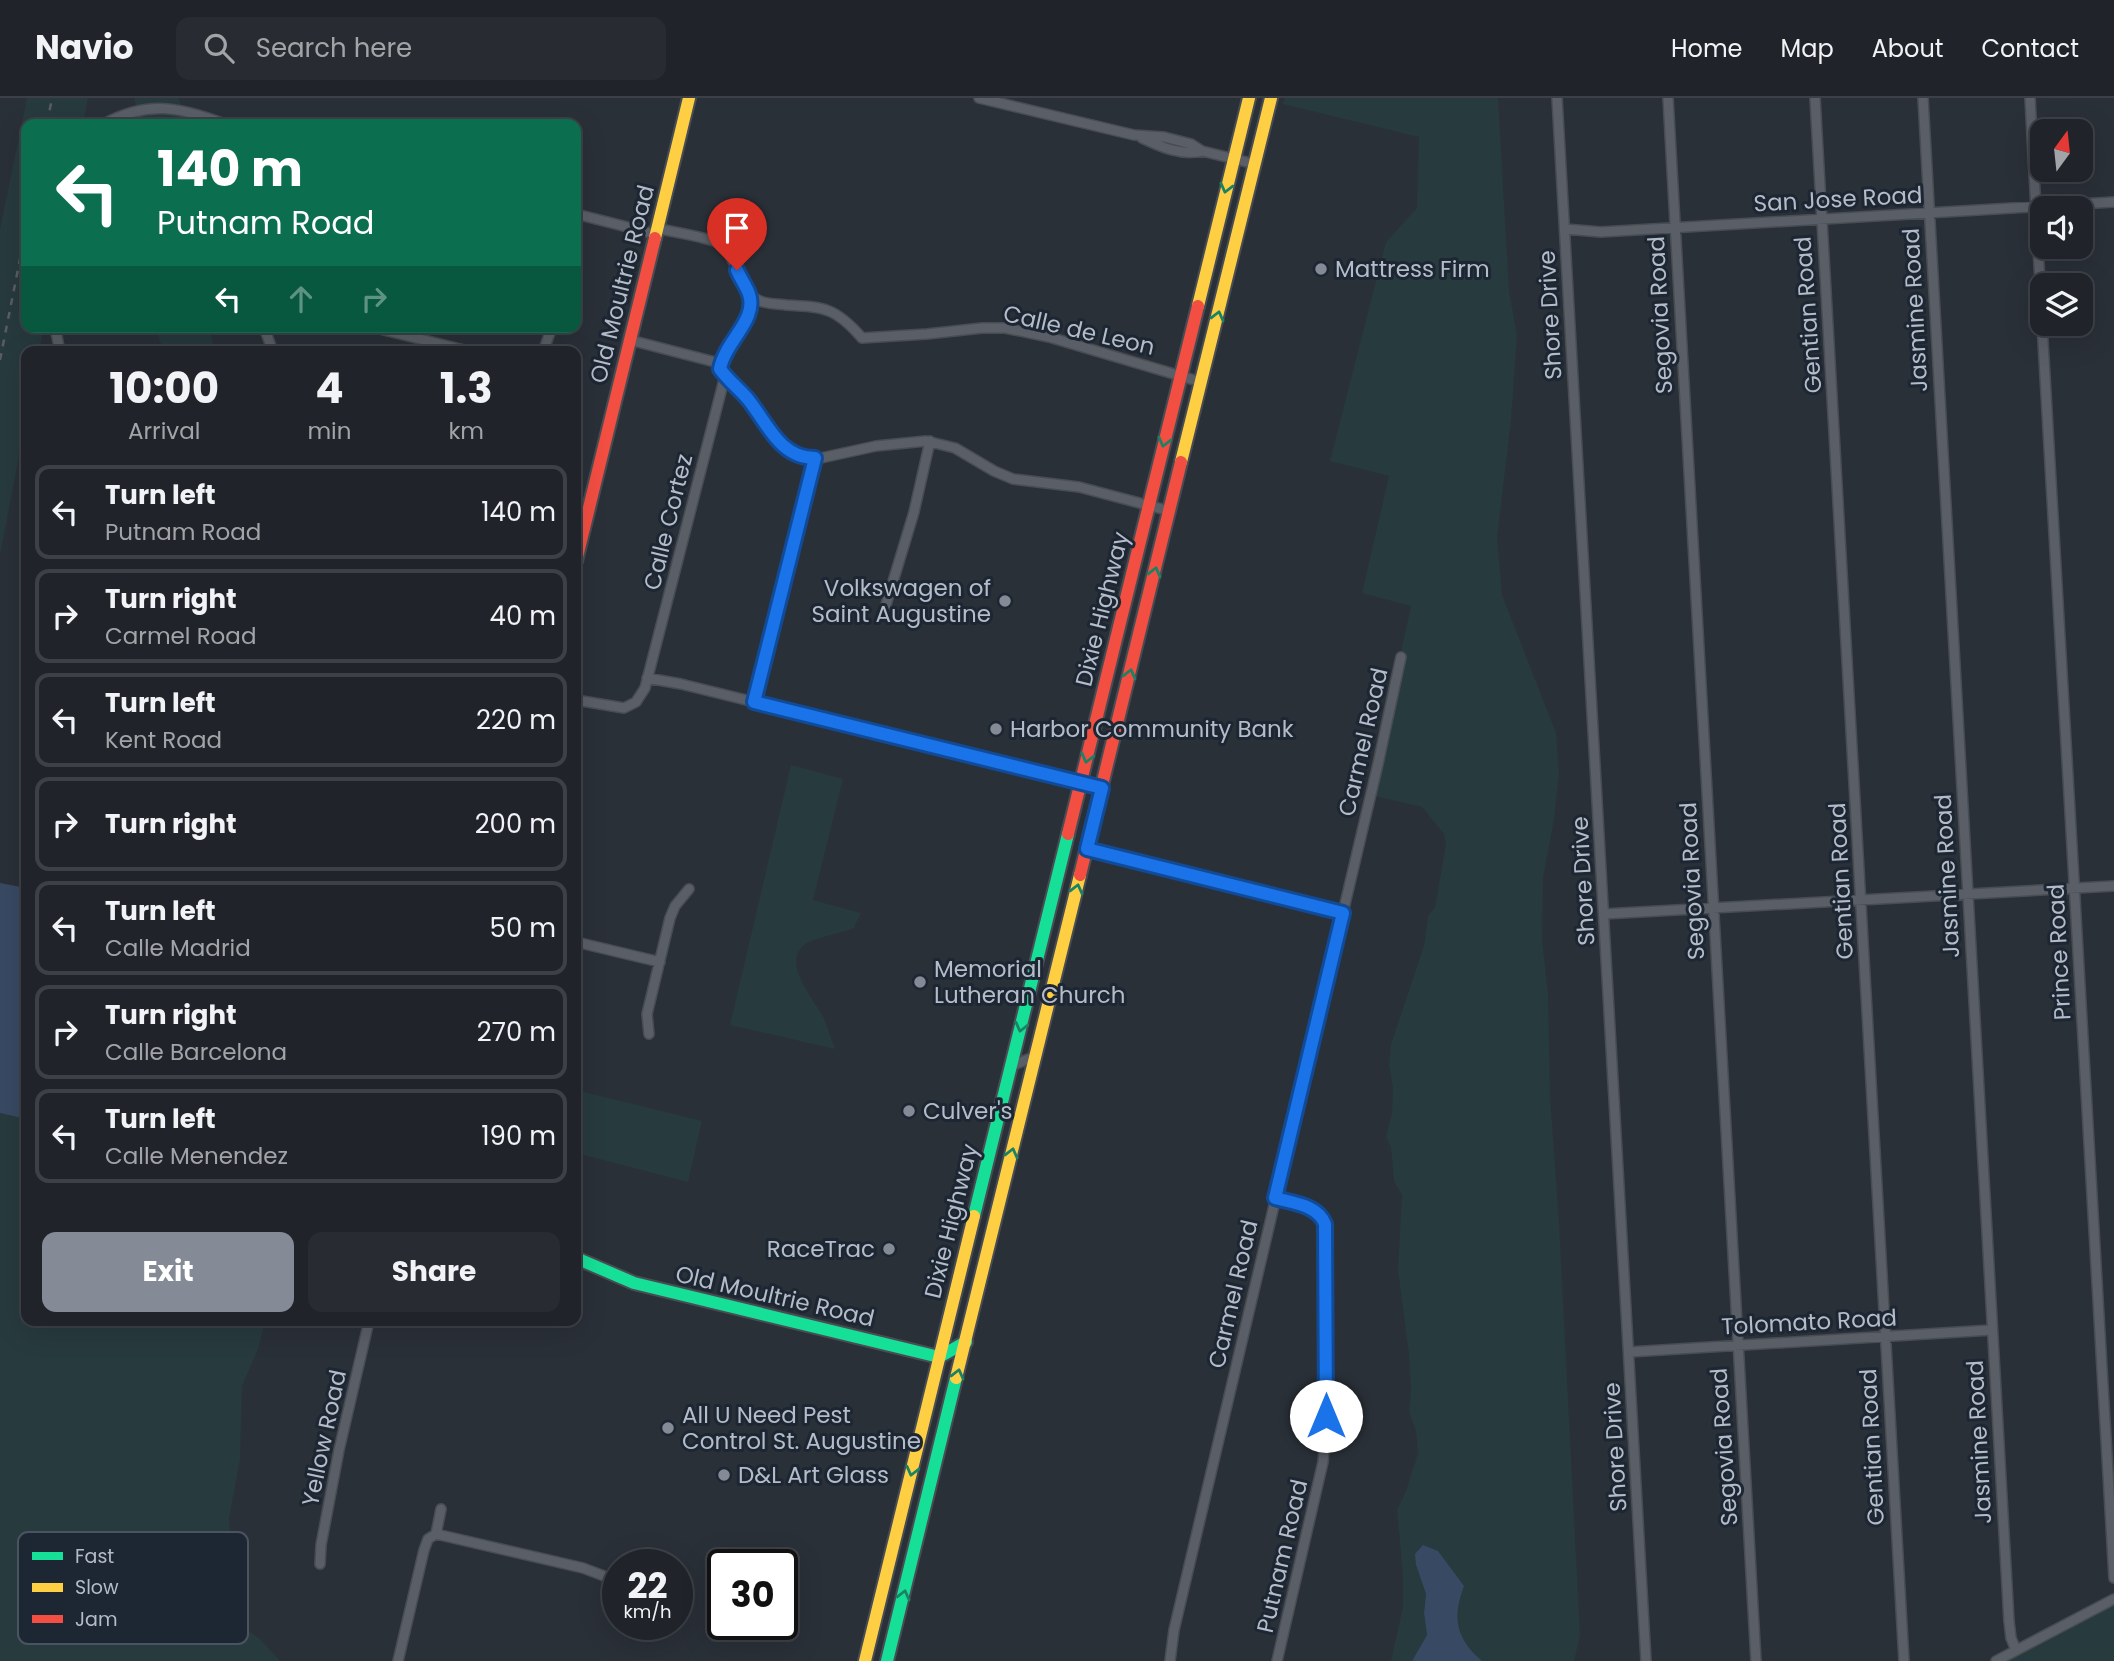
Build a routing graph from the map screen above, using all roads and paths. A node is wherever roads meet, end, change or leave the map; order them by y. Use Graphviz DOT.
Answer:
graph roads {
  1 [pos="689,98"];
  2 [pos="979,98"];
  3 [pos="1249,98"];
  4 [pos="1271,98"];
  5 [pos="1558,98"];
  6 [pos="1668,98"];
  7 [pos="1815,98"];
  8 [pos="1923,98"];
  9 [pos="2030,98"];
  10 [pos="116,119"];
  11 [pos="211,119"];
  12 [pos="1234,159"];
  13 [pos="1255,164"];
  14 [pos="2035,196"];
  15 [pos="2114,202"];
  16 [pos="2093,203"];
  17 [pos="2030,206"];
  18 [pos="1929,213"];
  19 [pos="581,219"];
  20 [pos="1822,219"];
  21 [pos="1674,227"];
  22 [pos="1565,229"];
  23 [pos="656,231"];
  24 [pos="749,294"];
  25 [pos="396,333"];
  26 [pos="2043,336"];
  27 [pos="630,340"];
  28 [pos="448,346"];
  29 [pos="723,372"];
  30 [pos="1180,376"];
  31 [pos="1201,382"];
  32 [pos="930,441"];
  33 [pos="815,458"];
  34 [pos="1149,506"];
  35 [pos="1170,512"];
  36 [pos="581,541"];
  37 [pos="885,608"];
  38 [pos="1401,657"];
  39 [pos="647,678"];
  40 [pos="581,701"];
  41 [pos="754,702"];
  42 [pos="1081,782"];
  43 [pos="1102,788"];
  44 [pos="1087,849"];
  45 [pos="2114,886"];
  46 [pos="689,889"];
  47 [pos="2074,889"];
  48 [pos="1968,895"];
  49 [pos="1861,900"];
  50 [pos="1713,909"];
  51 [pos="1343,913"];
  52 [pos="1604,914"];
  53 [pos="581,944"];
  54 [pos="660,962"];
  55 [pos="649,1034"];
  56 [pos="1036,1056"];
  57 [pos="1011,1066"];
  58 [pos="1275,1198"];
  59 [pos="581,1260"];
  60 [pos="368,1326"];
  61 [pos="1992,1330"];
  62 [pos="1885,1337"];
  63 [pos="966,1342"];
  64 [pos="1737,1346"];
  65 [pos="1629,1352"];
  66 [pos="939,1357"];
  67 [pos="441,1508"];
  68 [pos="436,1534"];
  69 [pos="320,1564"];
  70 [pos="602,1575"];
  71 [pos="2114,1578"];
  72 [pos="2114,1599"];
  73 [pos="874,1624"];
  74 [pos="895,1629"];
  75 [pos="2016,1650"];
  76 [pos="398,1661"];
  77 [pos="865,1661"];
  78 [pos="887,1661"];
  79 [pos="1170,1661"];
  80 [pos="1277,1661"];
  81 [pos="1646,1661"];
  82 [pos="1756,1661"];
  83 [pos="1903,1661"];
  84 [pos="1996,1661"];
  1 -- 23 [label="main road, Old Moultrie Road"];
  2 -- 12 [label="street"];
  3 -- 12 [label="main road, Dixie Highway"];
  4 -- 13 [label="main road"];
  5 -- 22 [label="street, Shore Drive"];
  6 -- 21 [label="street, Segovia Road"];
  7 -- 20 [label="street, Gentian Road"];
  8 -- 18 [label="street, Jasmine Road"];
  9 -- 14 [label="street, Prince Road"];
  10 -- 11 [label="street"];
  12 -- 13 [label="street"];
  12 -- 30 [label="main road, Dixie Highway, one-way"];
  31 -- 13 [label="main road, one-way"];
  15 -- 16 [label="street, San Jose Road"];
  17 -- 18 [label="street, San Jose Road"];
  18 -- 20 [label="street, San Jose Road"];
  18 -- 48 [label="street, Jasmine Road"];
  19 -- 23 [label="street"];
  20 -- 21 [label="street, San Jose Road"];
  20 -- 49 [label="street, Gentian Road"];
  21 -- 22 [label="street, San Jose Road"];
  21 -- 50 [label="street, Segovia Road"];
  22 -- 52 [label="street, Shore Drive"];
  23 -- 24 [label="street"];
  23 -- 27 [label="main road, Old Moultrie Road"];
  24 -- 29 [label="street"];
  24 -- 30 [label="street, Calle de Leon"];
  25 -- 28 [label="street"];
  26 -- 47 [label="street, Prince Road"];
  27 -- 29 [label="street"];
  27 -- 36 [label="main road, Old Moultrie Road"];
  29 -- 33 [label="street"];
  29 -- 39 [label="street, Calle Cortez"];
  30 -- 31 [label="street, Calle de Leon"];
  30 -- 34 [label="main road, Dixie Highway, one-way"];
  31 -- 35 [label="main road"];
  32 -- 33 [label="street"];
  32 -- 34 [label="street"];
  32 -- 37 [label="street"];
  33 -- 41 [label="street"];
  34 -- 35 [label="street"];
  34 -- 42 [label="main road, Dixie Highway, one-way"];
  43 -- 35 [label="main road, one-way"];
  38 -- 51 [label="street, Carmel Road"];
  39 -- 40 [label="street, Calle Cortez"];
  39 -- 41 [label="street"];
  41 -- 42 [label="street"];
  42 -- 43 [label="street"];
  42 -- 57 [label="main road, Dixie Highway, one-way"];
  43 -- 44 [label="main road"];
  44 -- 51 [label="street"];
  56 -- 44 [label="main road, one-way"];
  45 -- 47 [label="street"];
  46 -- 54 [label="street"];
  47 -- 48 [label="street"];
  47 -- 71 [label="street, Prince Road"];
  48 -- 49 [label="street"];
  48 -- 61 [label="street, Jasmine Road"];
  49 -- 50 [label="street"];
  49 -- 62 [label="street, Gentian Road"];
  50 -- 52 [label="street"];
  50 -- 64 [label="street, Segovia Road"];
  51 -- 58 [label="street, Carmel Road"];
  52 -- 65 [label="street, Shore Drive"];
  53 -- 54 [label="street"];
  54 -- 55 [label="street"];
  56 -- 57 [label="street"];
  63 -- 56 [label="main road, one-way"];
  57 -- 66 [label="main road, Dixie Highway"];
  58 -- 79 [label="street, Carmel Road"];
  58 -- 80 [label="street, Putnam Road"];
  59 -- 66 [label="main road, Old Moultrie Road"];
  60 -- 69 [label="street, Yellow Road"];
  61 -- 62 [label="street, Tolomato Road"];
  61 -- 75 [label="street, Jasmine Road"];
  62 -- 64 [label="street, Tolomato Road"];
  62 -- 83 [label="street, Gentian Road"];
  63 -- 66 [label="main road"];
  74 -- 63 [label="main road, one-way"];
  64 -- 65 [label="street, Tolomato Road"];
  64 -- 82 [label="street, Segovia Road"];
  65 -- 81 [label="street, Shore Drive"];
  66 -- 73 [label="main road, Dixie Highway, one-way"];
  67 -- 68 [label="street"];
  68 -- 70 [label="street"];
  68 -- 76 [label="street"];
  72 -- 75 [label="street"];
  73 -- 74 [label="street"];
  73 -- 77 [label="main road, Dixie Highway"];
  74 -- 78 [label="main road"];
  75 -- 84 [label="street"];
}
